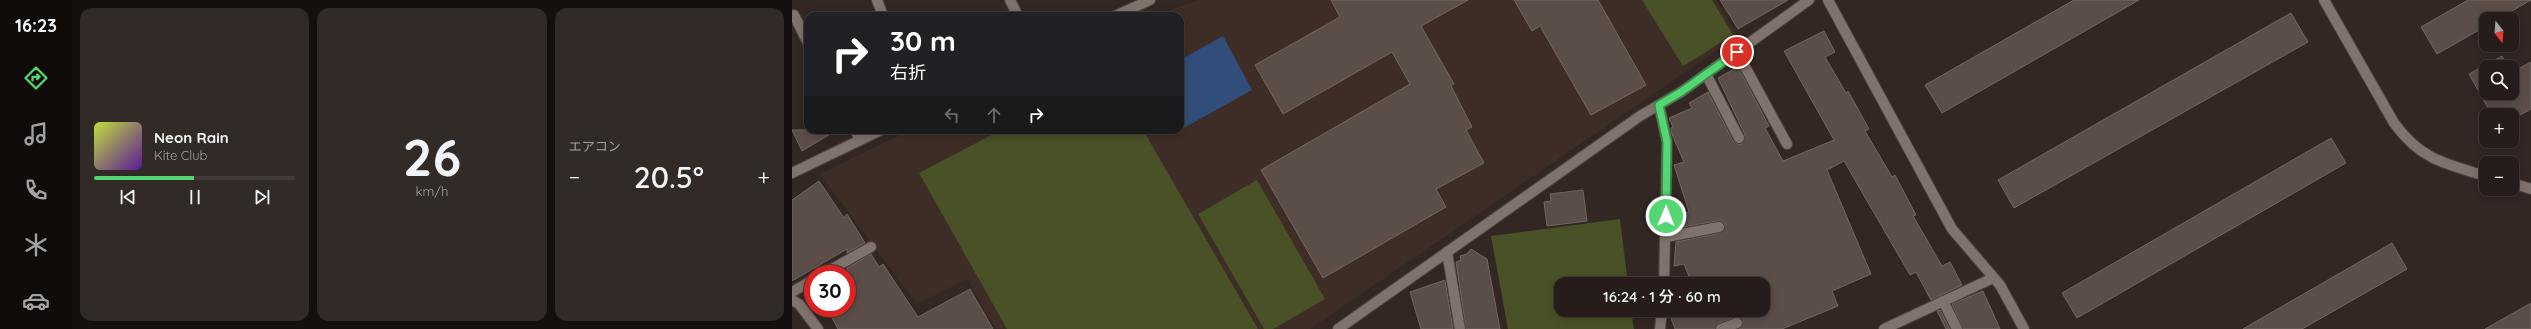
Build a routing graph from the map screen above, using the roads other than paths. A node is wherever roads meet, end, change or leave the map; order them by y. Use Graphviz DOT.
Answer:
graph roads {
  1 [pos="877,0"];
  2 [pos="1010,0"];
  3 [pos="1150,0"];
  4 [pos="1809,0"];
  5 [pos="1828,0"];
  6 [pos="2324,0"];
  7 [pos="1138,2"];
  8 [pos="882,12"];
  9 [pos="1016,12"];
  10 [pos="1122,12"];
  11 [pos="794,15"];
  12 [pos="804,35"];
  13 [pos="1737,52"];
  14 [pos="1706,74"];
  15 [pos="1659,105"];
  16 [pos="856,134"];
  17 [pos="873,134"];
  18 [pos="1739,138"];
  19 [pos="860,140"];
  20 [pos="1787,144"];
  21 [pos="792,173"];
  22 [pos="2479,174"];
  23 [pos="2519,185"];
  24 [pos="2531,189"];
  25 [pos="1719,227"];
  26 [pos="1666,237"];
  27 [pos="871,246"];
  28 [pos="1447,252"];
  29 [pos="838,265"];
  30 [pos="1664,277"];
  31 [pos="1993,278"];
  32 [pos="804,285"];
  33 [pos="792,292"];
  34 [pos="792,300"];
  35 [pos="1943,301"];
  36 [pos="1661,317"];
  37 [pos="1737,323"];
  38 [pos="818,329"];
  39 [pos="1338,329"];
  40 [pos="1460,329"];
  41 [pos="1660,329"];
  42 [pos="1721,329"];
  43 [pos="1884,329"];
  44 [pos="1957,329"];
  45 [pos="2024,329"];
  1 -- 8 [label="street"];
  2 -- 9 [label="street"];
  3 -- 7 [label="street"];
  4 -- 13 [label="street"];
  5 -- 31 [label="street"];
  6 -- 22 [label="street"];
  7 -- 10 [label="street"];
  11 -- 12 [label="street"];
  13 -- 14 [label="street"];
  13 -- 20 [label="street"];
  14 -- 15 [label="street"];
  14 -- 18 [label="street"];
  15 -- 26 [label="street"];
  15 -- 28 [label="street"];
  16 -- 19 [label="street"];
  17 -- 19 [label="street"];
  19 -- 21 [label="street"];
  23 -- 24 [label="street"];
  25 -- 26 [label="street"];
  26 -- 30 [label="street"];
  27 -- 29 [label="street"];
  28 -- 39 [label="street"];
  28 -- 40 [label="street"];
  31 -- 35 [label="street"];
  31 -- 45 [label="street"];
  32 -- 33 [label="street"];
  34 -- 38 [label="street"];
  35 -- 43 [label="street"];
  35 -- 44 [label="street"];
  36 -- 41 [label="street"];
  37 -- 42 [label="street"];
}
